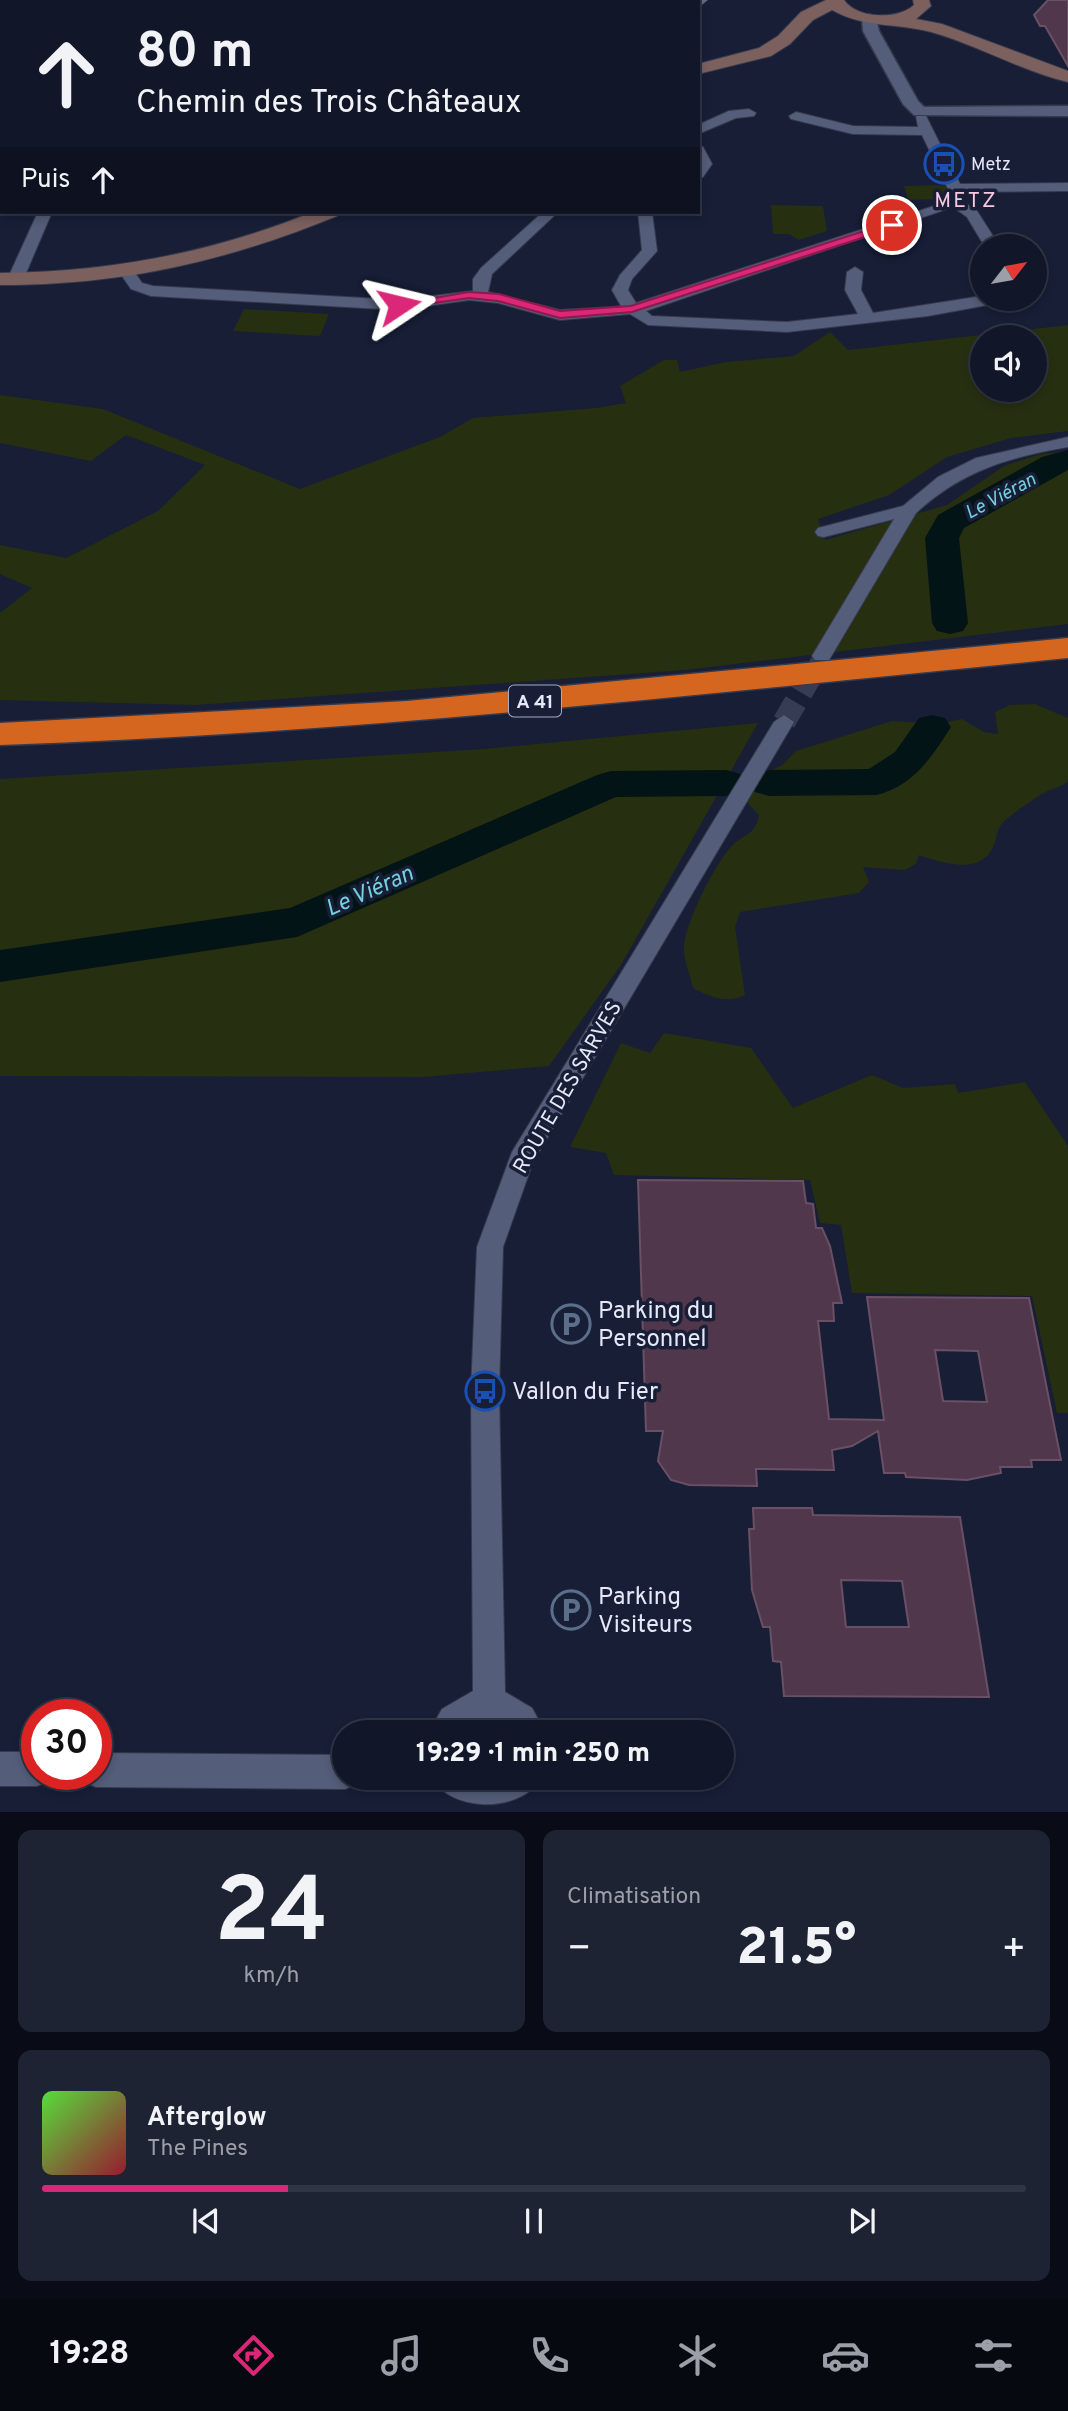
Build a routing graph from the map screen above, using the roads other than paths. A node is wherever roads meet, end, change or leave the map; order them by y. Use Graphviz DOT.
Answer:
graph roads {
  1 [pos="836,1"];
  2 [pos="921,5"];
  3 [pos="849,13"];
  4 [pos="812,14"];
  5 [pos="869,18"];
  6 [pos="893,19"];
  7 [pos="936,28"];
  8 [pos="700,68"];
  9 [pos="1068,77"];
  10 [pos="1068,111"];
  11 [pos="920,112"];
  12 [pos="749,113"];
  13 [pos="796,116"];
  14 [pos="700,129"];
  15 [pos="926,131"];
  16 [pos="700,154"];
  17 [pos="700,171"];
  18 [pos="1068,187"];
  19 [pos="954,195"];
  20 [pos="30,214"];
  21 [pos="44,214"];
  22 [pos="325,214"];
  23 [pos="549,214"];
  24 [pos="645,214"];
  25 [pos="985,234"];
  26 [pos="855,272"];
  27 [pos="128,274"];
  28 [pos="5,279"];
  29 [pos="177,292"];
  30 [pos="480,295"];
  31 [pos="970,305"];
  32 [pos="632,309"];
  33 [pos="568,315"];
  34 [pos="868,318"];
  35 [pos="1068,442"];
  36 [pos="909,510"];
  37 [pos="824,532"];
  38 [pos="1068,648"];
  39 [pos="822,656"];
  40 [pos="1068,673"];
  41 [pos="784,722"];
  42 [pos="0,734"];
  43 [pos="0,757"];
  44 [pos="489,1704"];
  45 [pos="454,1720"];
  46 [pos="520,1720"];
  47 [pos="0,1769"];
  48 [pos="21,1769"];
  49 [pos="112,1770"];
  50 [pos="332,1772"];
  51 [pos="462,1790"];
  52 [pos="511,1790"];
  53 [pos="496,1805"];
  1 -- 3 [label="main road"];
  1 -- 4 [label="main road"];
  2 -- 6 [label="main road"];
  2 -- 7 [label="main road"];
  3 -- 4 [label="main road"];
  3 -- 5 [label="main road"];
  4 -- 8 [label="main road"];
  5 -- 6 [label="main road"];
  5 -- 11 [label="street"];
  6 -- 7 [label="main road"];
  7 -- 9 [label="main road"];
  10 -- 11 [label="street"];
  11 -- 15 [label="street"];
  12 -- 14 [label="street"];
  13 -- 15 [label="street"];
  15 -- 19 [label="street"];
  16 -- 17 [label="street"];
  18 -- 19 [label="street"];
  19 -- 25 [label="street"];
  19 -- 32 [label="street"];
  20 -- 28 [label="street"];
  21 -- 28 [label="street"];
  22 -- 27 [label="main road"];
  23 -- 30 [label="street"];
  24 -- 32 [label="street"];
  26 -- 34 [label="street"];
  27 -- 28 [label="main road"];
  27 -- 29 [label="street"];
  29 -- 30 [label="street"];
  30 -- 33 [label="street"];
  31 -- 34 [label="street"];
  32 -- 33 [label="street"];
  32 -- 34 [label="street"];
  35 -- 36 [label="street"];
  36 -- 37 [label="street"];
  36 -- 39 [label="street"];
  38 -- 42 [label="highway, A 41"];
  40 -- 43 [label="highway, A 41"];
  41 -- 44 [label="street, ROUTE DES SARVES"];
  44 -- 45 [label="street"];
  44 -- 46 [label="street"];
  47 -- 48 [label="street"];
  49 -- 50 [label="street"];
  51 -- 53 [label="street"];
  52 -- 53 [label="street"];
}
